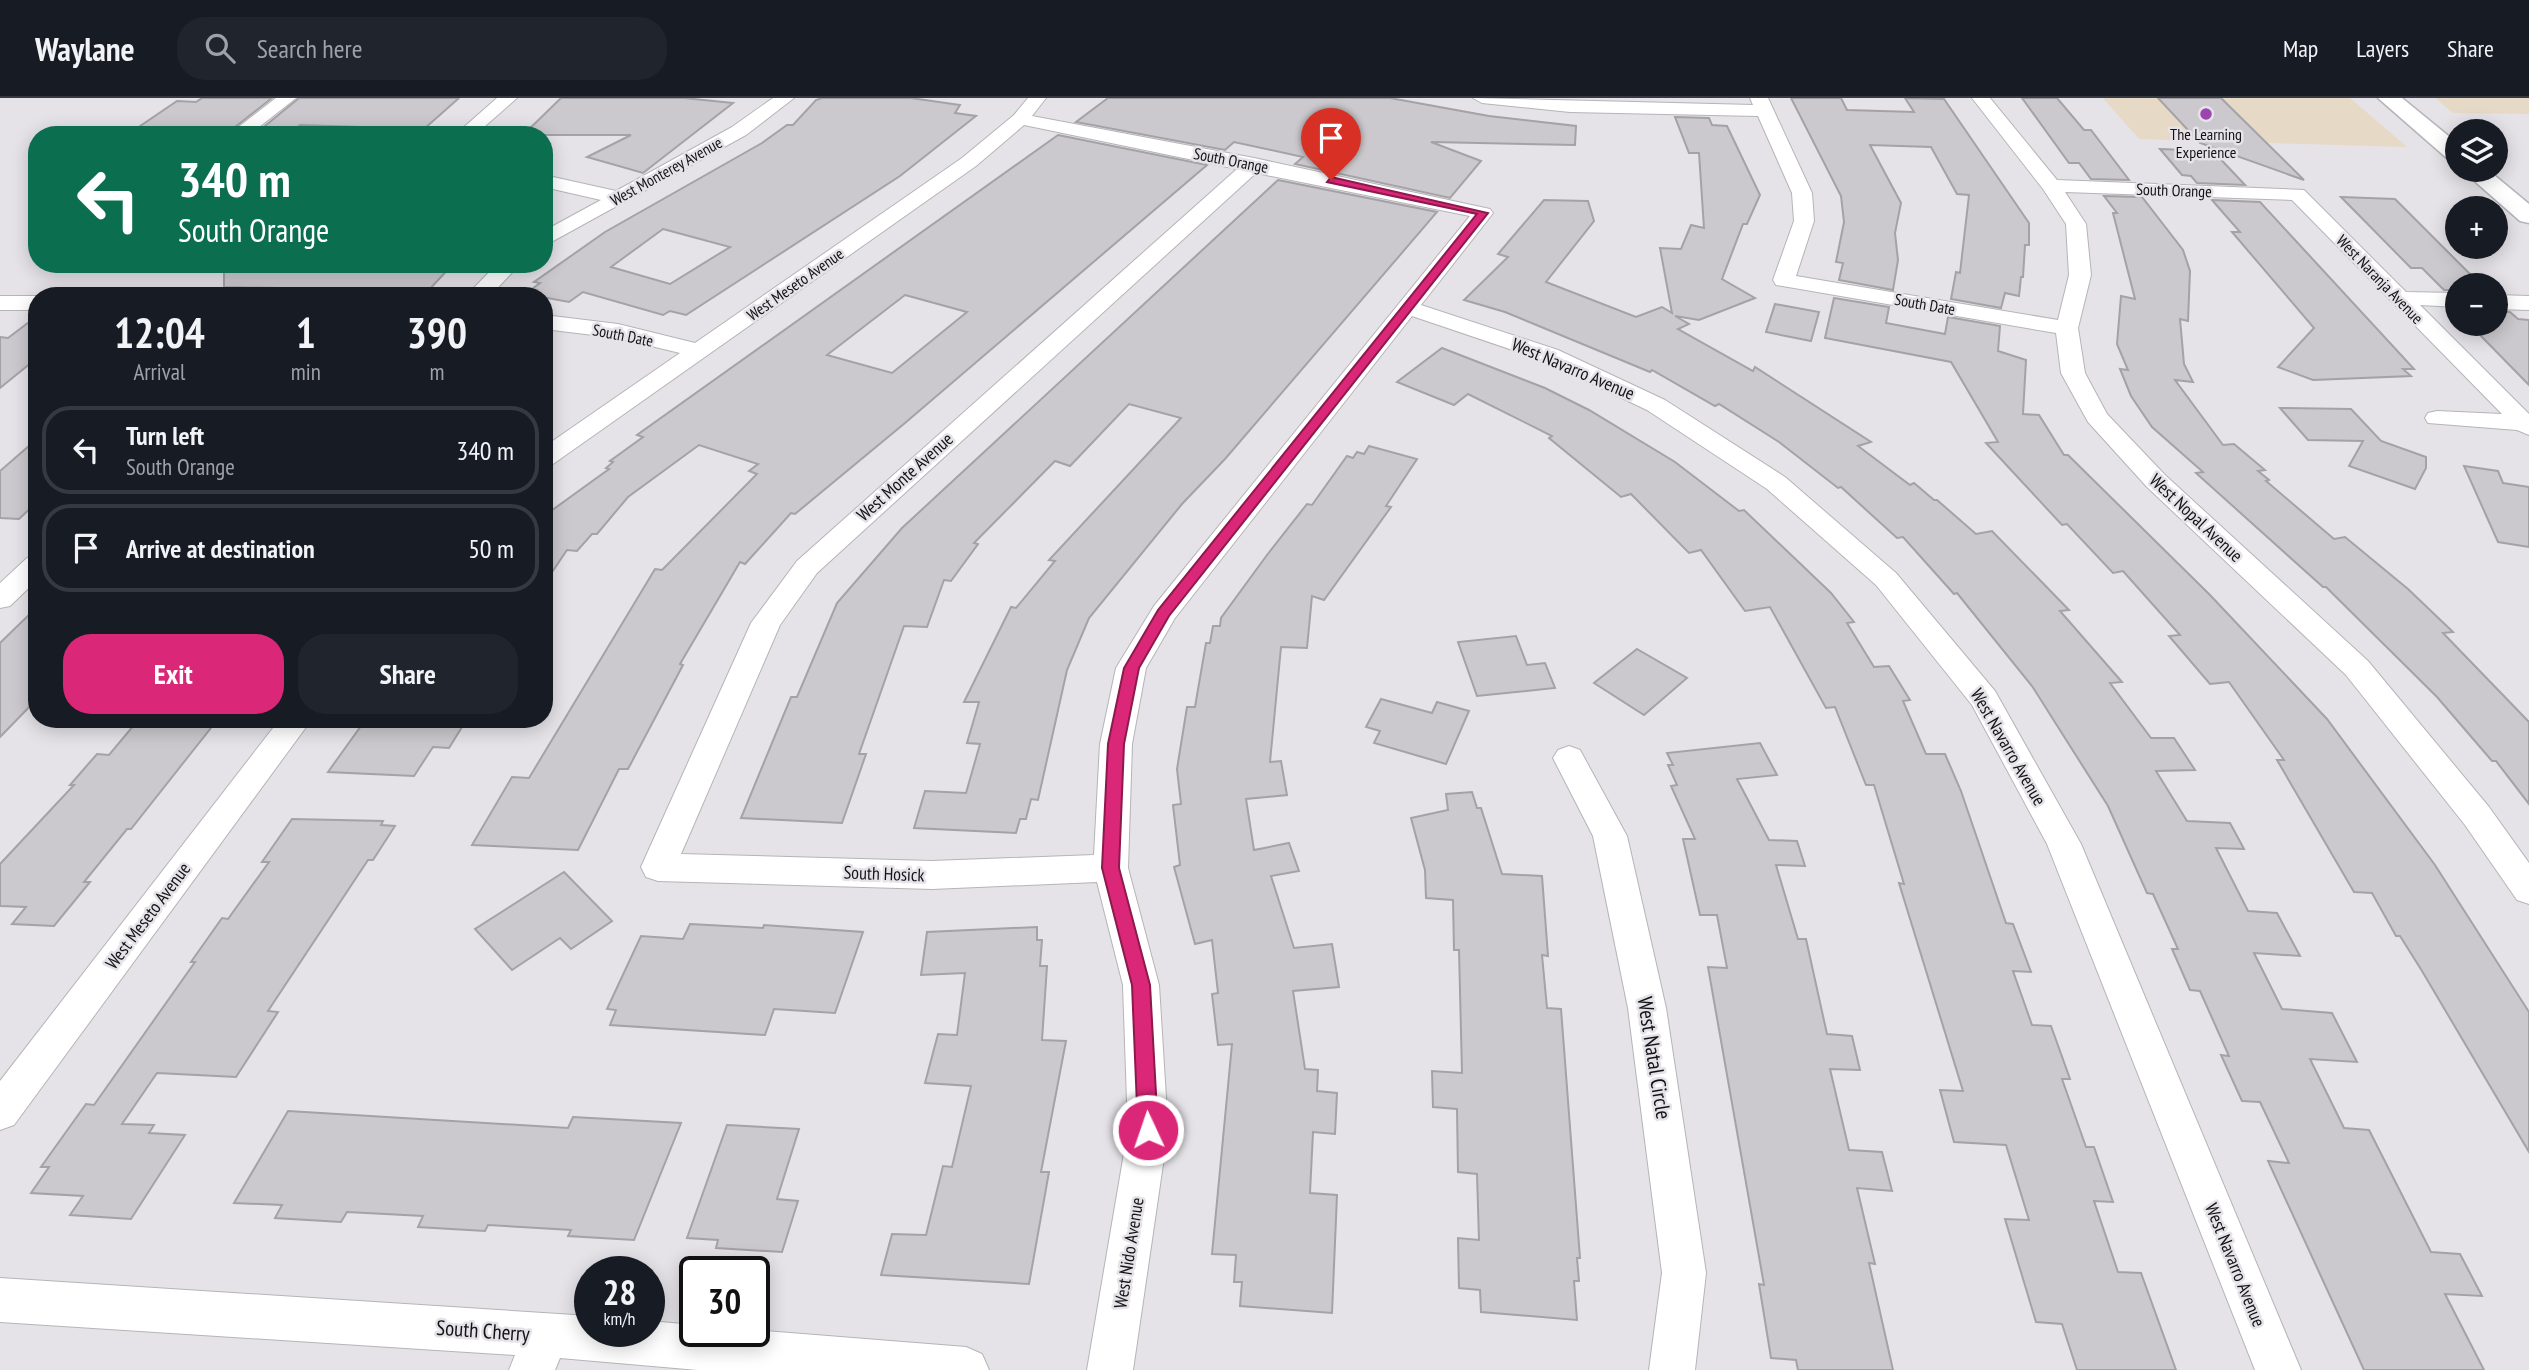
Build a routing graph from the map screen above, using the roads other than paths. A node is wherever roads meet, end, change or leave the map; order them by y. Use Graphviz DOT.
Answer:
graph roads {
  1 [pos="287,98"];
  2 [pos="508,98"];
  3 [pos="785,98"];
  4 [pos="1037,98"];
  5 [pos="1482,98"];
  6 [pos="1982,98"];
  7 [pos="2389,98"];
  8 [pos="1763,105"];
  9 [pos="1020,118"];
  10 [pos="249,126"];
  11 [pos="475,126"];
  12 [pos="2445,145"];
  13 [pos="1254,164"];
  14 [pos="2488,182"];
  15 [pos="553,183"];
  16 [pos="2051,186"];
  17 [pos="2297,194"];
  18 [pos="619,198"];
  19 [pos="1483,213"];
  20 [pos="2529,216"];
  21 [pos="553,235"];
  22 [pos="501,273"];
  23 [pos="486,287"];
  24 [pos="2399,298"];
  25 [pos="2445,300"];
  26 [pos="1,302"];
  27 [pos="2508,302"];
  28 [pos="28,303"];
  29 [pos="2529,303"];
  30 [pos="1409,308"];
  31 [pos="553,324"];
  32 [pos="2067,328"];
  33 [pos="701,351"];
  34 [pos="2437,418"];
  35 [pos="2526,426"];
  36 [pos="553,453"];
  37 [pos="28,573"];
  38 [pos="0,599"];
  39 [pos="290,728"];
  40 [pos="1569,758"];
  41 [pos="658,867"];
  42 [pos="1111,868"];
  43 [pos="2529,890"];
  44 [pos="0,1112"];
  45 [pos="0,1300"];
  46 [pos="540,1353"];
  47 [pos="966,1370"];
  48 [pos="1110,1370"];
  49 [pos="1672,1370"];
  50 [pos="2278,1370"];
  1 -- 10 [label="street"];
  2 -- 11 [label="street"];
  3 -- 18 [label="street, West Monterey Avenue"];
  4 -- 9 [label="street, West Meseto Avenue"];
  5 -- 8 [label="street"];
  6 -- 16 [label="street, West Nopal Avenue"];
  7 -- 12 [label="main road"];
  8 -- 32 [label="street, South Date"];
  9 -- 13 [label="street, South Orange"];
  9 -- 33 [label="street, West Meseto Avenue"];
  13 -- 19 [label="street, South Orange"];
  13 -- 41 [label="street, West Monte Avenue"];
  14 -- 20 [label="main road"];
  15 -- 18 [label="street"];
  16 -- 17 [label="street, South Orange"];
  16 -- 32 [label="street, West Nopal Avenue"];
  17 -- 24 [label="street, West Naranja Avenue"];
  18 -- 21 [label="street, West Monterey Avenue"];
  19 -- 30 [label="street, West Nido Avenue"];
  22 -- 23 [label="street"];
  24 -- 25 [label="street"];
  24 -- 35 [label="street, West Naranja Avenue"];
  26 -- 28 [label="street"];
  27 -- 29 [label="street"];
  30 -- 42 [label="street, West Nido Avenue"];
  30 -- 50 [label="street, West Navarro Avenue"];
  31 -- 33 [label="street, South Date"];
  32 -- 43 [label="street, West Nopal Avenue"];
  33 -- 36 [label="street, West Meseto Avenue"];
  34 -- 35 [label="street, West Naranja Avenue"];
  37 -- 38 [label="street"];
  39 -- 44 [label="street, West Meseto Avenue"];
  40 -- 49 [label="street, West Natal Circle"];
  41 -- 42 [label="street, South Hosick"];
  42 -- 48 [label="street, West Nido Avenue"];
  45 -- 46 [label="street, South Cherry"];
  46 -- 47 [label="street, South Cherry"];
}
